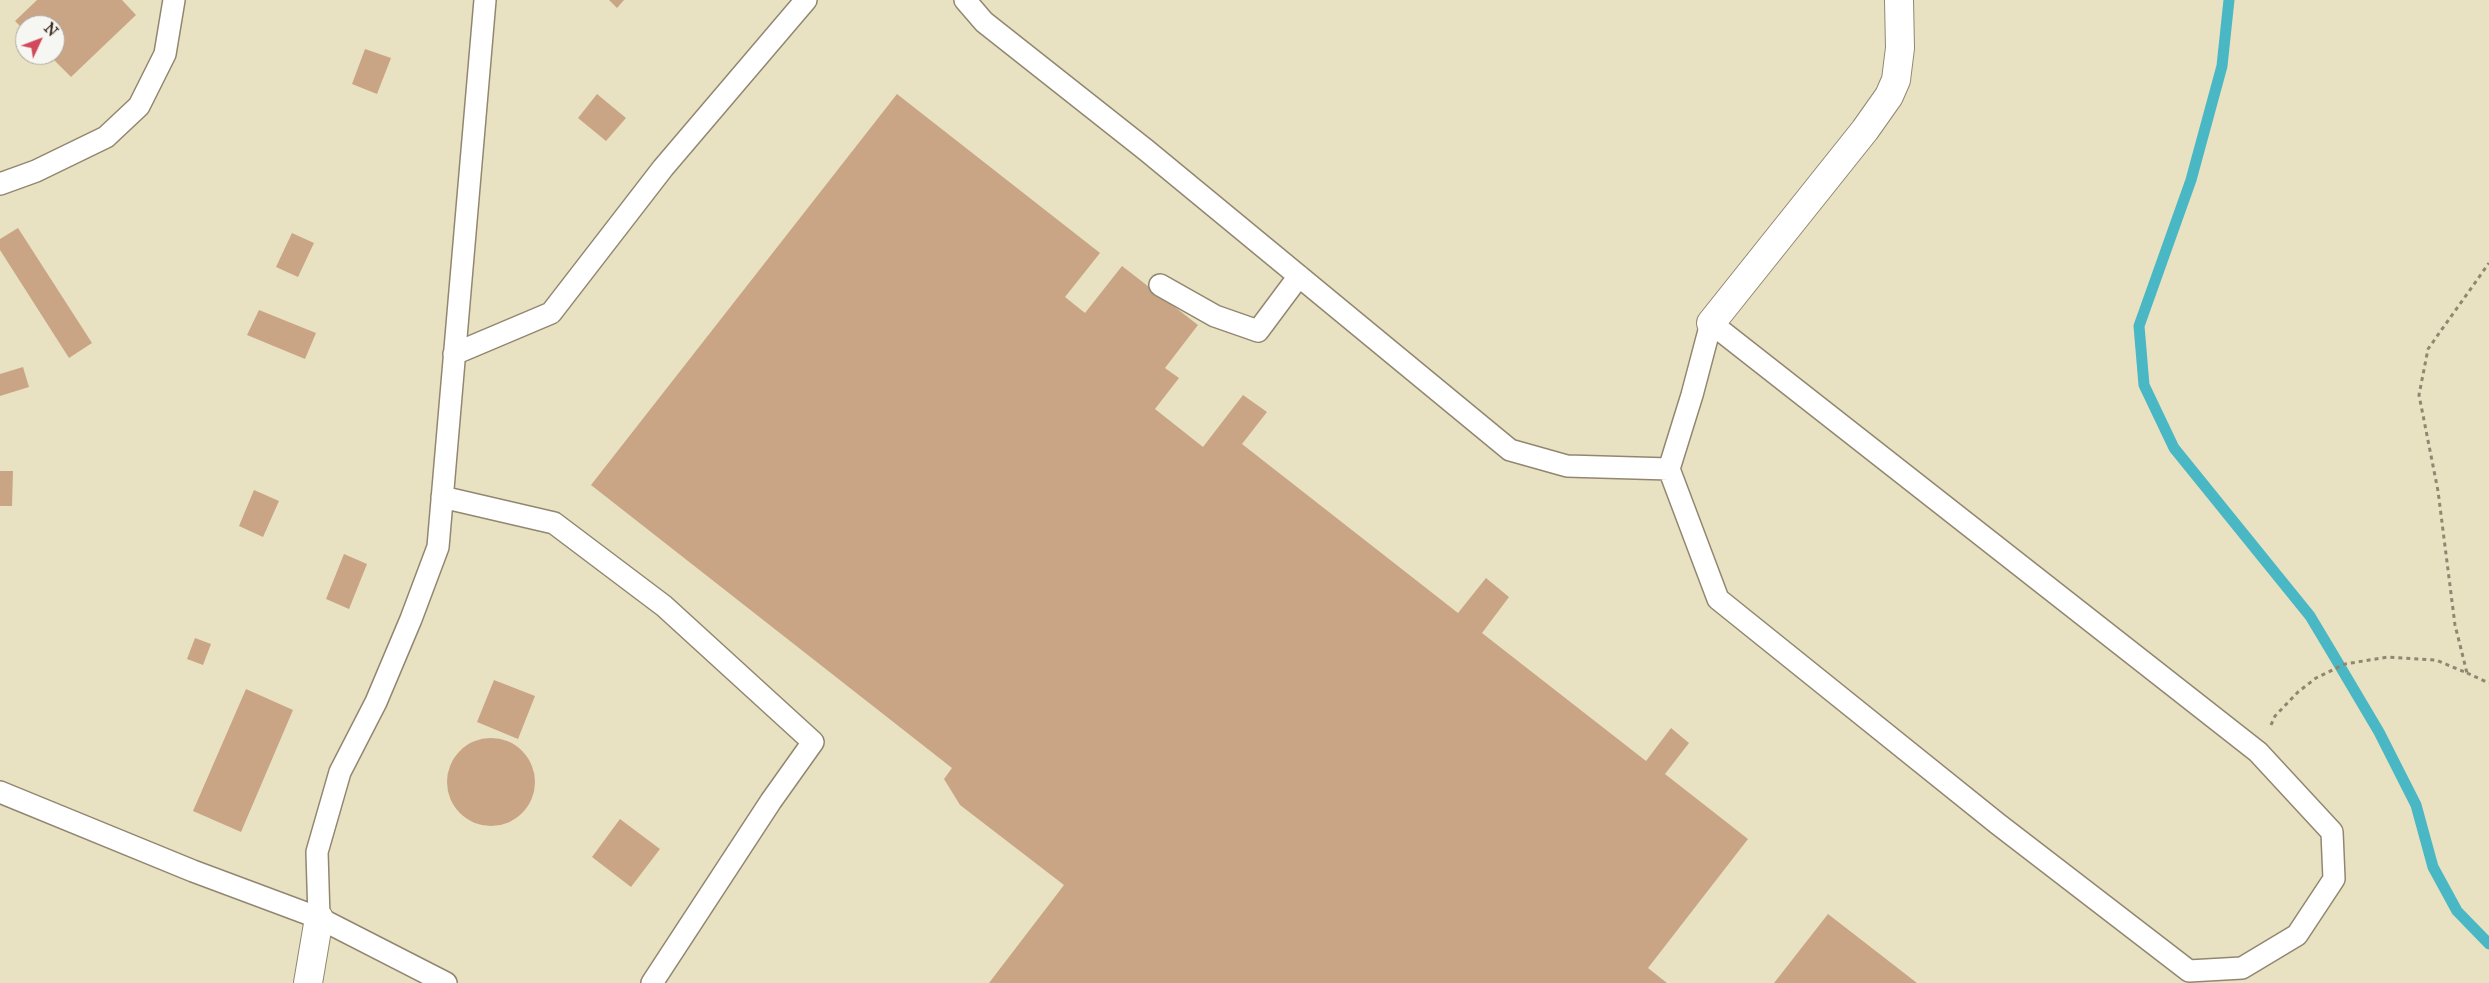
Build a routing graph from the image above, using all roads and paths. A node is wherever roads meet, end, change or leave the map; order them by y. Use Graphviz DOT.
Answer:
graph roads {
  1 [pos="174,0"];
  2 [pos="486,0"];
  3 [pos="806,0"];
  4 [pos="966,0"];
  5 [pos="1899,0"];
  6 [pos="0,184"];
  7 [pos="2489,263"];
  8 [pos="1299,276"];
  9 [pos="1160,285"];
  10 [pos="1711,323"];
  11 [pos="454,354"];
  12 [pos="1669,469"];
  13 [pos="442,498"];
  14 [pos="2467,673"];
  15 [pos="2489,683"];
  16 [pos="2258,752"];
  17 [pos="0,792"];
  18 [pos="319,918"];
  19 [pos="308,983"];
  20 [pos="446,983"];
  21 [pos="652,983"];
  1 -- 6 [label="lane"];
  2 -- 11 [label="lane"];
  3 -- 11 [label="lane"];
  4 -- 8 [label="lane"];
  5 -- 10 [label="street"];
  7 -- 14 [label="path"];
  8 -- 9 [label="lane"];
  8 -- 12 [label="lane"];
  10 -- 12 [label="lane"];
  10 -- 16 [label="lane"];
  11 -- 13 [label="lane"];
  12 -- 16 [label="lane"];
  13 -- 18 [label="lane"];
  13 -- 21 [label="lane"];
  14 -- 15 [label="path"];
  14 -- 16 [label="path"];
  17 -- 18 [label="lane"];
  18 -- 19 [label="street"];
  18 -- 20 [label="lane"];
}
